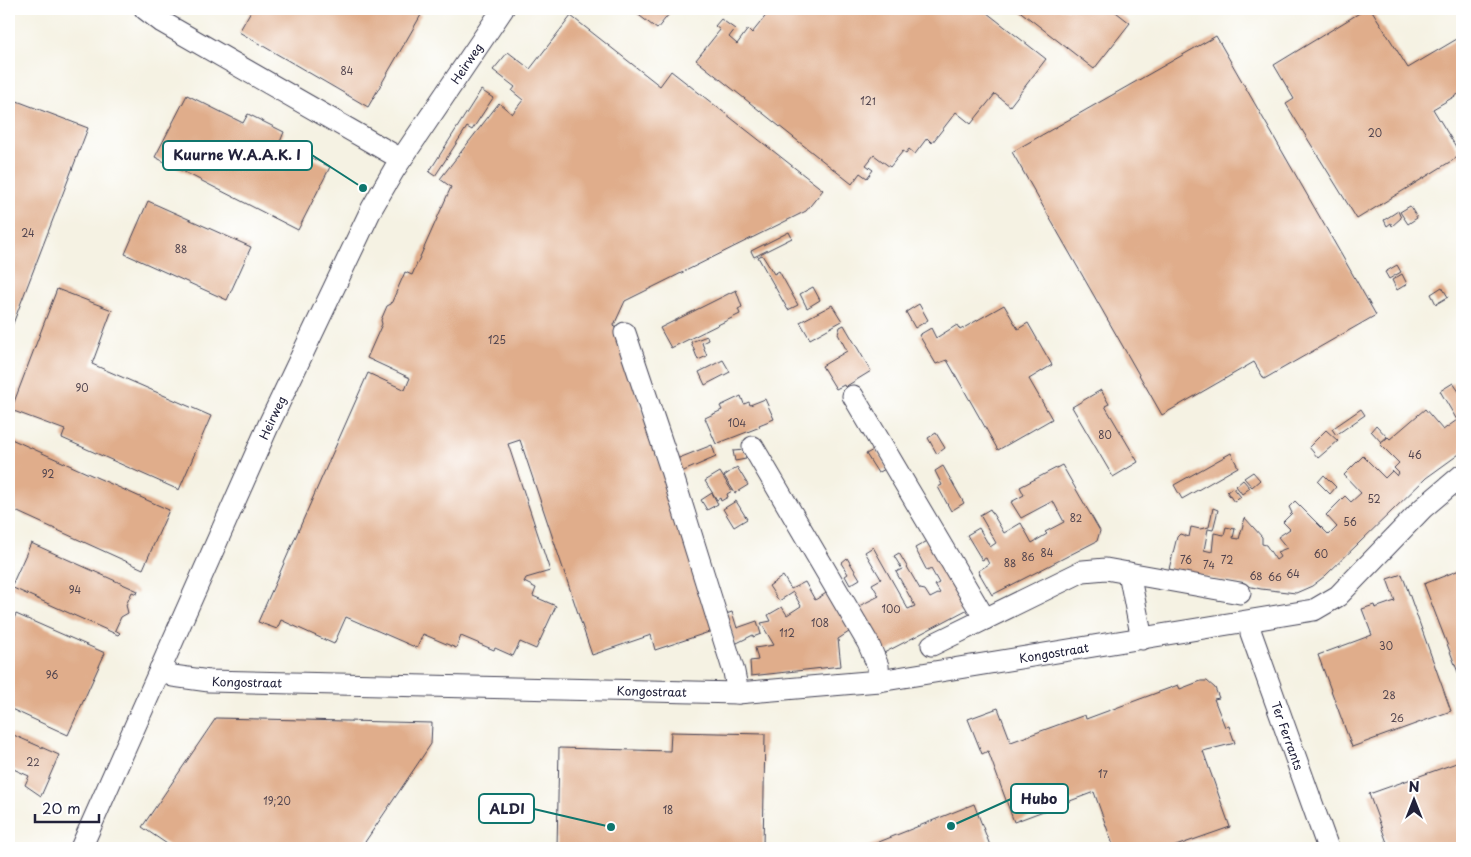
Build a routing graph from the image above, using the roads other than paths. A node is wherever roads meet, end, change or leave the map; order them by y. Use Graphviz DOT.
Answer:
graph roads {
  1 [pos="145,9"];
  2 [pos="503,9"];
  3 [pos="401,159"];
  4 [pos="625,333"];
  5 [pos="853,396"];
  6 [pos="753,447"];
  7 [pos="1462,475"];
  8 [pos="1129,573"];
  9 [pos="1240,593"];
  10 [pos="986,619"];
  11 [pos="1250,622"];
  12 [pos="1142,639"];
  13 [pos="932,645"];
  14 [pos="160,669"];
  15 [pos="879,681"];
  16 [pos="738,693"];
  17 [pos="81,848"];
  18 [pos="1328,848"];
  1 -- 3 [label="street"];
  2 -- 3 [label="street, Heirweg"];
  3 -- 14 [label="street, Heirweg"];
  4 -- 16 [label="street"];
  5 -- 10 [label="street"];
  6 -- 15 [label="street"];
  7 -- 11 [label="street, Kongostraat"];
  8 -- 9 [label="street"];
  8 -- 10 [label="street"];
  8 -- 12 [label="street"];
  10 -- 13 [label="street"];
  11 -- 12 [label="street, Kongostraat"];
  11 -- 18 [label="street, Ter Ferrants"];
  12 -- 15 [label="street, Kongostraat"];
  14 -- 16 [label="street, Kongostraat"];
  14 -- 17 [label="street, Heirweg"];
  15 -- 16 [label="street, Kongostraat"];
}
